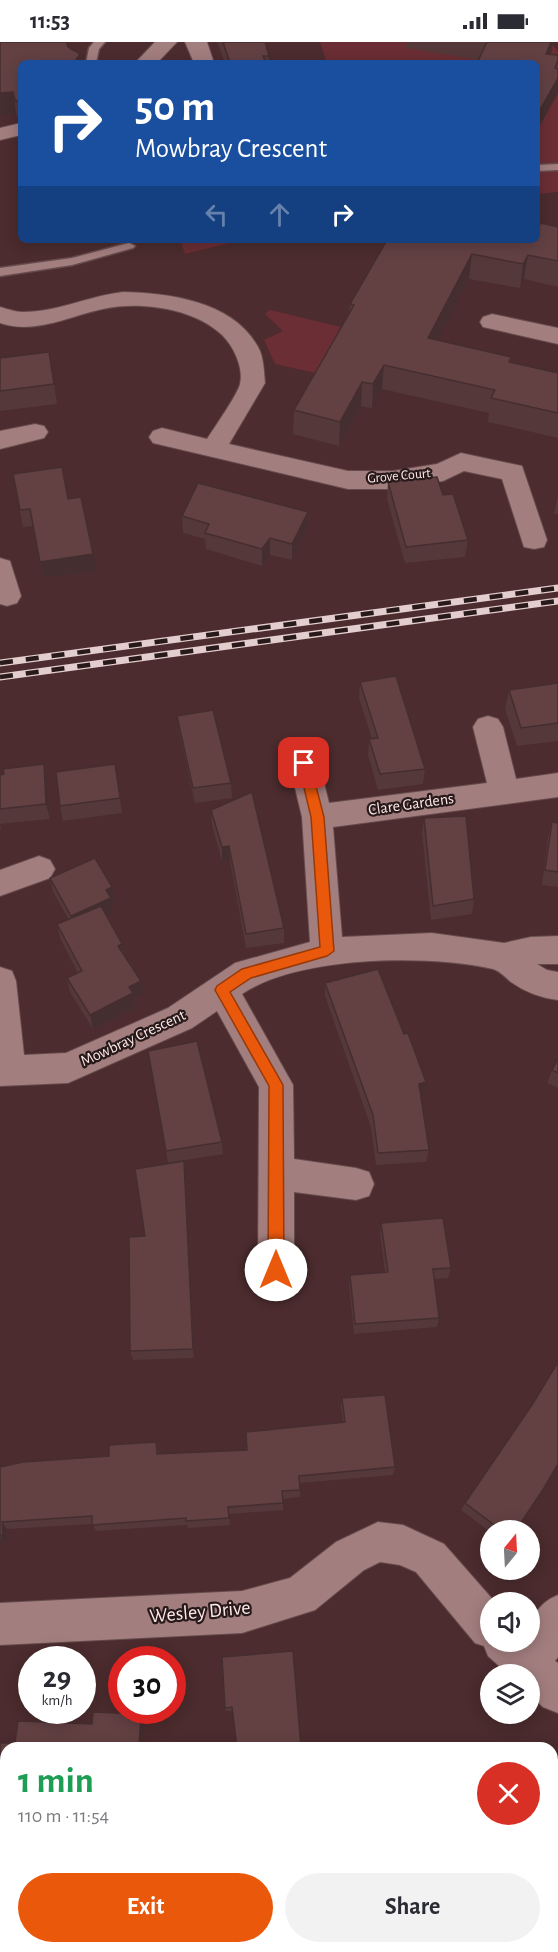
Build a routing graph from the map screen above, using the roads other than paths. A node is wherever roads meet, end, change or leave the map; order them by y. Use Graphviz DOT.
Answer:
graph roads {
  1 [pos="100,42"];
  2 [pos="166,42"];
  3 [pos="195,42"];
  4 [pos="92,60"];
  5 [pos="149,60"];
  6 [pos="203,60"];
  7 [pos="18,119"];
  8 [pos="0,122"];
  9 [pos="18,130"];
  10 [pos="0,134"];
  11 [pos="558,167"];
  12 [pos="540,168"];
  13 [pos="129,246"];
  14 [pos="0,272"];
  15 [pos="0,314"];
  16 [pos="492,322"];
  17 [pos="558,336"];
  18 [pos="35,432"];
  19 [pos="162,437"];
  20 [pos="0,440"];
  21 [pos="214,448"];
  22 [pos="534,540"];
  23 [pos="0,568"];
  24 [pos="7,596"];
  25 [pos="488,727"];
  26 [pos="304,763"];
  27 [pos="558,785"];
  28 [pos="504,791"];
  29 [pos="317,817"];
  30 [pos="39,869"];
  31 [pos="0,883"];
  32 [pos="558,950"];
  33 [pos="327,951"];
  34 [pos="504,957"];
  35 [pos="0,981"];
  36 [pos="558,986"];
  37 [pos="222,990"];
  38 [pos="5,1071"];
  39 [pos="276,1173"];
  40 [pos="356,1185"];
  41 [pos="276,1270"];
  42 [pos="480,1616"];
  43 [pos="558,1616"];
  44 [pos="0,1624"];
  45 [pos="532,1664"];
  1 -- 4 [label="lane"];
  2 -- 5 [label="street"];
  3 -- 6 [label="street"];
  7 -- 8 [label="street"];
  9 -- 10 [label="street"];
  11 -- 12 [label="lane"];
  13 -- 14 [label="lane"];
  15 -- 21 [label="street"];
  16 -- 17 [label="street"];
  18 -- 20 [label="street"];
  19 -- 21 [label="street, Grove Court"];
  21 -- 22 [label="street, Grove Court"];
  23 -- 24 [label="street"];
  25 -- 28 [label="street"];
  26 -- 29 [label="street"];
  27 -- 28 [label="street, Clare Gardens"];
  28 -- 29 [label="street, Clare Gardens"];
  29 -- 33 [label="street"];
  30 -- 31 [label="street"];
  32 -- 34 [label="street, Mowbray Crescent"];
  33 -- 34 [label="street, Mowbray Crescent"];
  33 -- 37 [label="street, Mowbray Crescent"];
  34 -- 36 [label="street"];
  35 -- 38 [label="street"];
  37 -- 38 [label="street, Mowbray Crescent"];
  37 -- 39 [label="street"];
  39 -- 40 [label="street"];
  39 -- 41 [label="street"];
  42 -- 44 [label="street, Wesley Drive"];
  43 -- 45 [label="street"];
}
